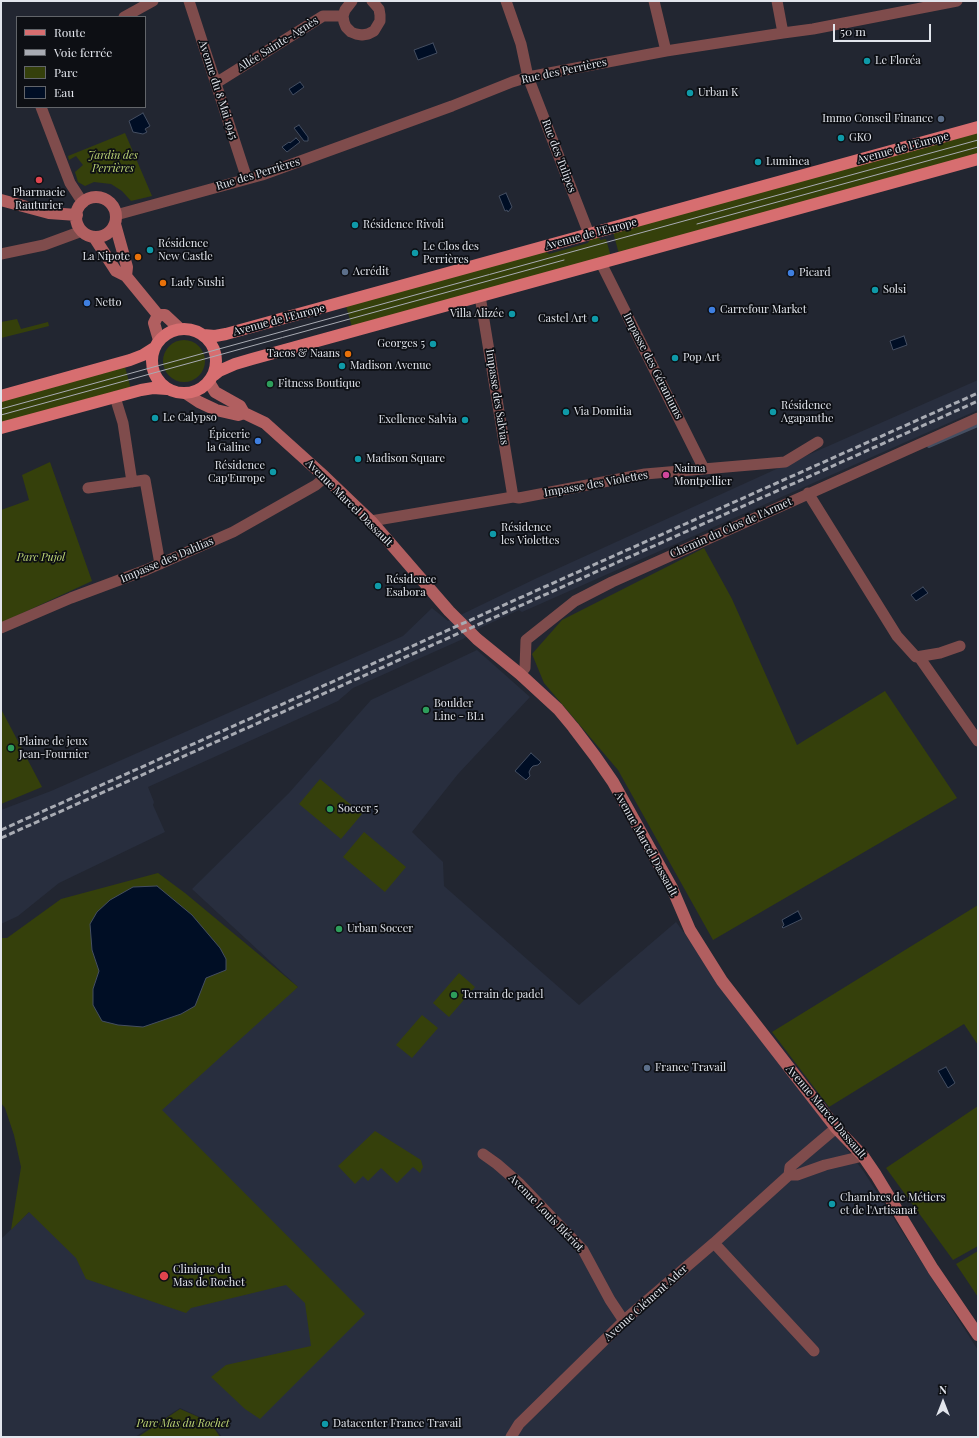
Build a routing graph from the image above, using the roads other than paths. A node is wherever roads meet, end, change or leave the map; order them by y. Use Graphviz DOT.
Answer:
graph roads {
  1 [pos="153,1"];
  2 [pos="189,1"];
  3 [pos="352,1"];
  4 [pos="372,1"];
  5 [pos="506,1"];
  6 [pos="654,1"];
  7 [pos="777,1"];
  8 [pos="957,1"];
  9 [pos="126,16"];
  10 [pos="343,16"];
  11 [pos="783,33"];
  12 [pos="666,51"];
  13 [pos="528,77"];
  14 [pos="216,83"];
  15 [pos="41,108"];
  16 [pos="978,127"];
  17 [pos="978,159"];
  18 [pos="248,179"];
  19 [pos="1,200"];
  20 [pos="83,203"];
  21 [pos="77,215"];
  22 [pos="115,220"];
  23 [pos="82,231"];
  24 [pos="590,234"];
  25 [pos="94,237"];
  26 [pos="1,254"];
  27 [pos="601,263"];
  28 [pos="126,276"];
  29 [pos="480,296"];
  30 [pos="158,315"];
  31 [pos="180,329"];
  32 [pos="203,335"];
  33 [pos="157,344"];
  34 [pos="211,378"];
  35 [pos="167,389"];
  36 [pos="187,394"];
  37 [pos="1,396"];
  38 [pos="115,397"];
  39 [pos="244,413"];
  40 [pos="978,418"];
  41 [pos="1,428"];
  42 [pos="818,442"];
  43 [pos="704,469"];
  44 [pos="326,477"];
  45 [pos="132,482"];
  46 [pos="88,488"];
  47 [pos="810,496"];
  48 [pos="513,497"];
  49 [pos="371,521"];
  50 [pos="160,564"];
  51 [pos="1,628"];
  52 [pos="960,646"];
  53 [pos="918,657"];
  54 [pos="520,674"];
  55 [pos="978,741"];
  56 [pos="836,1128"];
  57 [pos="483,1154"];
  58 [pos="863,1156"];
  59 [pos="789,1175"];
  60 [pos="714,1243"];
  61 [pos="624,1321"];
  62 [pos="978,1335"];
  63 [pos="814,1351"];
  64 [pos="511,1437"];
  1 -- 9 [label="street"];
  2 -- 14 [label="street, Avenue du 8 Mai 1945"];
  3 -- 10 [label="street"];
  4 -- 10 [label="street"];
  5 -- 13 [label="street, Rue des Tulipes"];
  6 -- 12 [label="street"];
  7 -- 11 [label="street"];
  8 -- 11 [label="street, Rue des Perrières"];
  10 -- 14 [label="street, Allée Sainte-Agnès"];
  11 -- 12 [label="street, Rue des Perrières"];
  12 -- 13 [label="street, Rue des Perrières"];
  13 -- 18 [label="street, Rue des Perrières"];
  13 -- 24 [label="street, Rue des Tulipes"];
  14 -- 18 [label="street, Avenue du 8 Mai 1945"];
  15 -- 20 [label="street"];
  16 -- 24 [label="main road, Avenue de l'Europe"];
  17 -- 27 [label="main road"];
  18 -- 22 [label="street, Rue des Perrières"];
  19 -- 21 [label="street"];
  20 -- 21 [label="street"];
  20 -- 22 [label="street"];
  21 -- 23 [label="street"];
  22 -- 25 [label="street"];
  22 -- 28 [label="street"];
  23 -- 25 [label="street"];
  23 -- 26 [label="street"];
  24 -- 32 [label="main road, Avenue de l'Europe"];
  25 -- 28 [label="street"];
  27 -- 29 [label="main road"];
  27 -- 43 [label="street, Impasse des Géraniums"];
  28 -- 30 [label="street"];
  29 -- 34 [label="main road"];
  29 -- 48 [label="street, Impasse des Salvias"];
  30 -- 31 [label="street"];
  30 -- 33 [label="street"];
  31 -- 32 [label="main road"];
  31 -- 33 [label="main road"];
  32 -- 34 [label="main road"];
  33 -- 35 [label="main road"];
  33 -- 37 [label="main road"];
  34 -- 36 [label="main road"];
  34 -- 39 [label="street, Avenue Marcel Dassault"];
  35 -- 36 [label="main road"];
  35 -- 38 [label="main road"];
  36 -- 39 [label="street, Avenue Marcel Dassault"];
  38 -- 41 [label="main road"];
  38 -- 45 [label="street"];
  39 -- 44 [label="street, Avenue Marcel Dassault"];
  40 -- 47 [label="street, Chemin du Clos de l'Armet"];
  42 -- 43 [label="street, Impasse des Violettes"];
  43 -- 48 [label="street, Impasse des Violettes"];
  44 -- 49 [label="street, Avenue Marcel Dassault"];
  44 -- 50 [label="street, Impasse des Dahlias"];
  45 -- 46 [label="street"];
  45 -- 50 [label="street"];
  47 -- 53 [label="street"];
  47 -- 54 [label="street, Chemin du Clos de l'Armet"];
  48 -- 49 [label="street, Impasse des Violettes"];
  49 -- 54 [label="street, Avenue Marcel Dassault"];
  50 -- 51 [label="street, Impasse des Dahlias"];
  52 -- 53 [label="street"];
  53 -- 55 [label="street"];
  54 -- 56 [label="street, Avenue Marcel Dassault"];
  56 -- 58 [label="street, Avenue Marcel Dassault"];
  56 -- 59 [label="street, Avenue Clément Ader"];
  57 -- 61 [label="street, Avenue Louis Blériot"];
  58 -- 59 [label="street"];
  58 -- 62 [label="street, Avenue Marcel Dassault"];
  59 -- 60 [label="street, Avenue Clément Ader"];
  60 -- 61 [label="street, Avenue Clément Ader"];
  60 -- 63 [label="street"];
  61 -- 64 [label="street, Avenue Clément Ader"];
}
